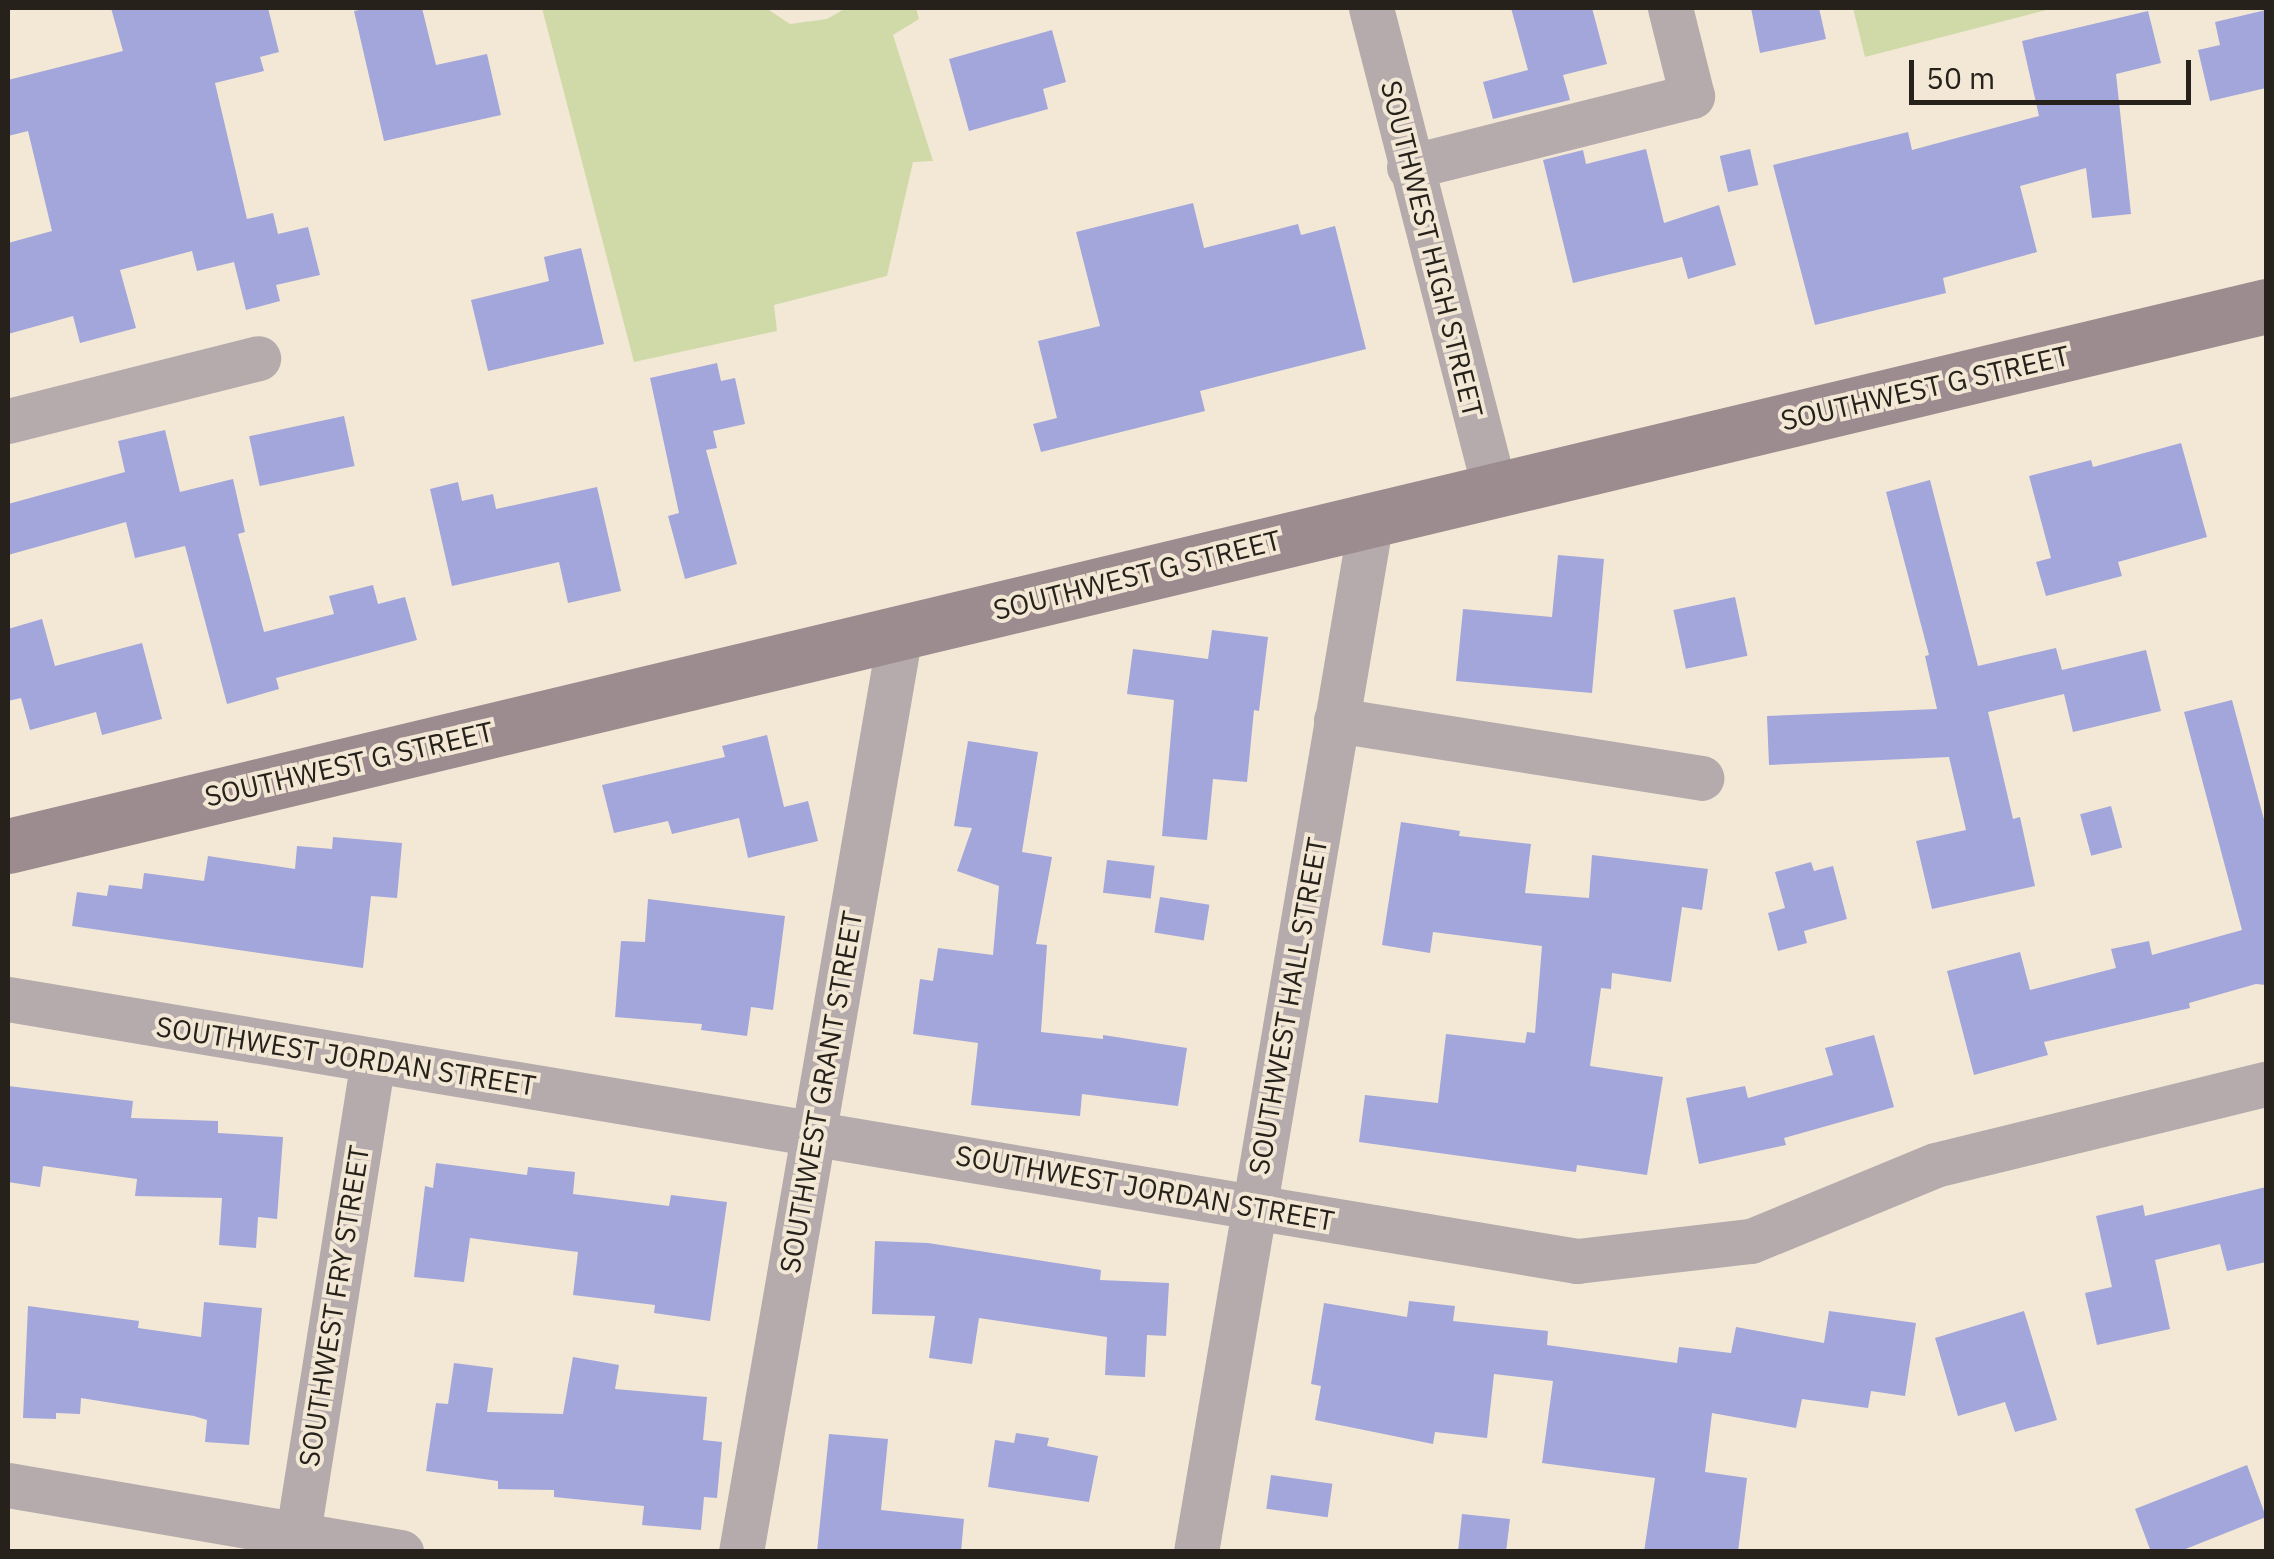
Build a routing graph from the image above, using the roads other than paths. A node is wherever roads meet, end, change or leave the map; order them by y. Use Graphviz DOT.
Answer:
graph roads {
  1 [pos="1371,8"];
  2 [pos="1670,8"];
  3 [pos="1410,167"];
  4 [pos="2266,306"];
  5 [pos="258,358"];
  6 [pos="8,421"];
  7 [pos="1495,490"];
  8 [pos="1371,519"];
  9 [pos="900,633"];
  10 [pos="1336,720"];
  11 [pos="1702,778"];
  12 [pos="8,846"];
  13 [pos="8,999"];
  14 [pos="373,1062"];
  15 [pos="2266,1084"];
  16 [pos="814,1132"];
  17 [pos="1255,1207"];
  18 [pos="8,1485"];
  19 [pos="296,1543"];
  20 [pos="400,1552"];
  21 [pos="740,1552"];
  22 [pos="1196,1552"];
  1 -- 3 [label="street, SOUTHWEST HIGH STREET"];
  2 -- 3 [label="street"];
  3 -- 7 [label="street, SOUTHWEST HIGH STREET"];
  4 -- 7 [label="main road, SOUTHWEST G STREET"];
  5 -- 6 [label="street"];
  7 -- 8 [label="main road, SOUTHWEST G STREET"];
  8 -- 9 [label="main road, SOUTHWEST G STREET"];
  8 -- 10 [label="street, SOUTHWEST HALL STREET"];
  9 -- 12 [label="main road, SOUTHWEST G STREET"];
  9 -- 16 [label="street, SOUTHWEST GRANT STREET"];
  10 -- 11 [label="street"];
  10 -- 17 [label="street, SOUTHWEST HALL STREET"];
  13 -- 14 [label="street, SOUTHWEST JORDAN STREET"];
  14 -- 16 [label="street, SOUTHWEST JORDAN STREET"];
  14 -- 19 [label="street, SOUTHWEST FRY STREET"];
  15 -- 17 [label="street, SOUTHWEST JORDAN STREET"];
  16 -- 17 [label="street, SOUTHWEST JORDAN STREET"];
  16 -- 21 [label="street, SOUTHWEST GRANT STREET"];
  17 -- 22 [label="street, SOUTHWEST HALL STREET"];
  18 -- 19 [label="street"];
  19 -- 20 [label="street"];
}
